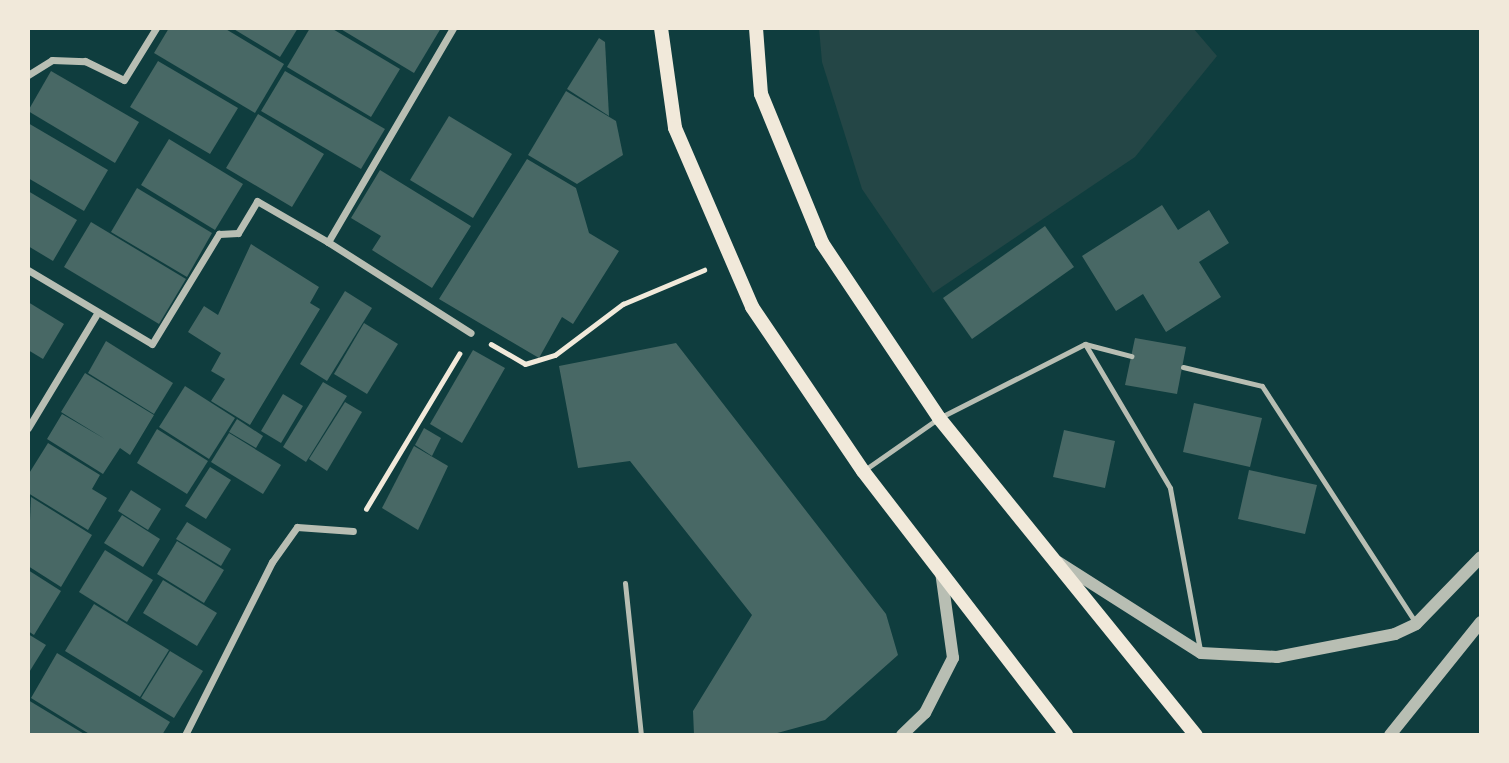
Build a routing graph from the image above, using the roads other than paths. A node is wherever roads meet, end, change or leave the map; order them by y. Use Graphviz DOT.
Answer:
graph roads {
  1 [pos="156,28"];
  2 [pos="453,28"];
  3 [pos="661,28"];
  4 [pos="756,28"];
  5 [pos="28,75"];
  6 [pos="328,243"];
  7 [pos="28,270"];
  8 [pos="98,312"];
  9 [pos="471,333"];
  10 [pos="1085,344"];
  11 [pos="1131,356"];
  12 [pos="1183,367"];
  13 [pos="939,418"];
  14 [pos="28,428"];
  15 [pos="863,471"];
  16 [pos="353,531"];
  17 [pos="1044,553"];
  18 [pos="1481,557"];
  19 [pos="940,568"];
  20 [pos="625,583"];
  21 [pos="1481,622"];
  22 [pos="1416,624"];
  23 [pos="1201,653"];
  24 [pos="185,735"];
  25 [pos="641,735"];
  26 [pos="902,735"];
  27 [pos="1066,735"];
  28 [pos="1196,735"];
  29 [pos="1390,735"];
  1 -- 5 [label="street"];
  2 -- 6 [label="street"];
  3 -- 15 [label="main road"];
  4 -- 13 [label="main road"];
  6 -- 8 [label="street"];
  6 -- 9 [label="street"];
  7 -- 8 [label="street"];
  8 -- 14 [label="street"];
  10 -- 11 [label="lane"];
  10 -- 13 [label="lane"];
  10 -- 23 [label="lane"];
  12 -- 22 [label="lane"];
  13 -- 15 [label="lane"];
  13 -- 17 [label="main road"];
  15 -- 19 [label="main road"];
  16 -- 24 [label="street"];
  17 -- 23 [label="street"];
  17 -- 28 [label="main road"];
  18 -- 22 [label="street"];
  19 -- 26 [label="street"];
  19 -- 27 [label="main road"];
  20 -- 25 [label="lane"];
  21 -- 29 [label="street"];
  22 -- 23 [label="street"];
}
